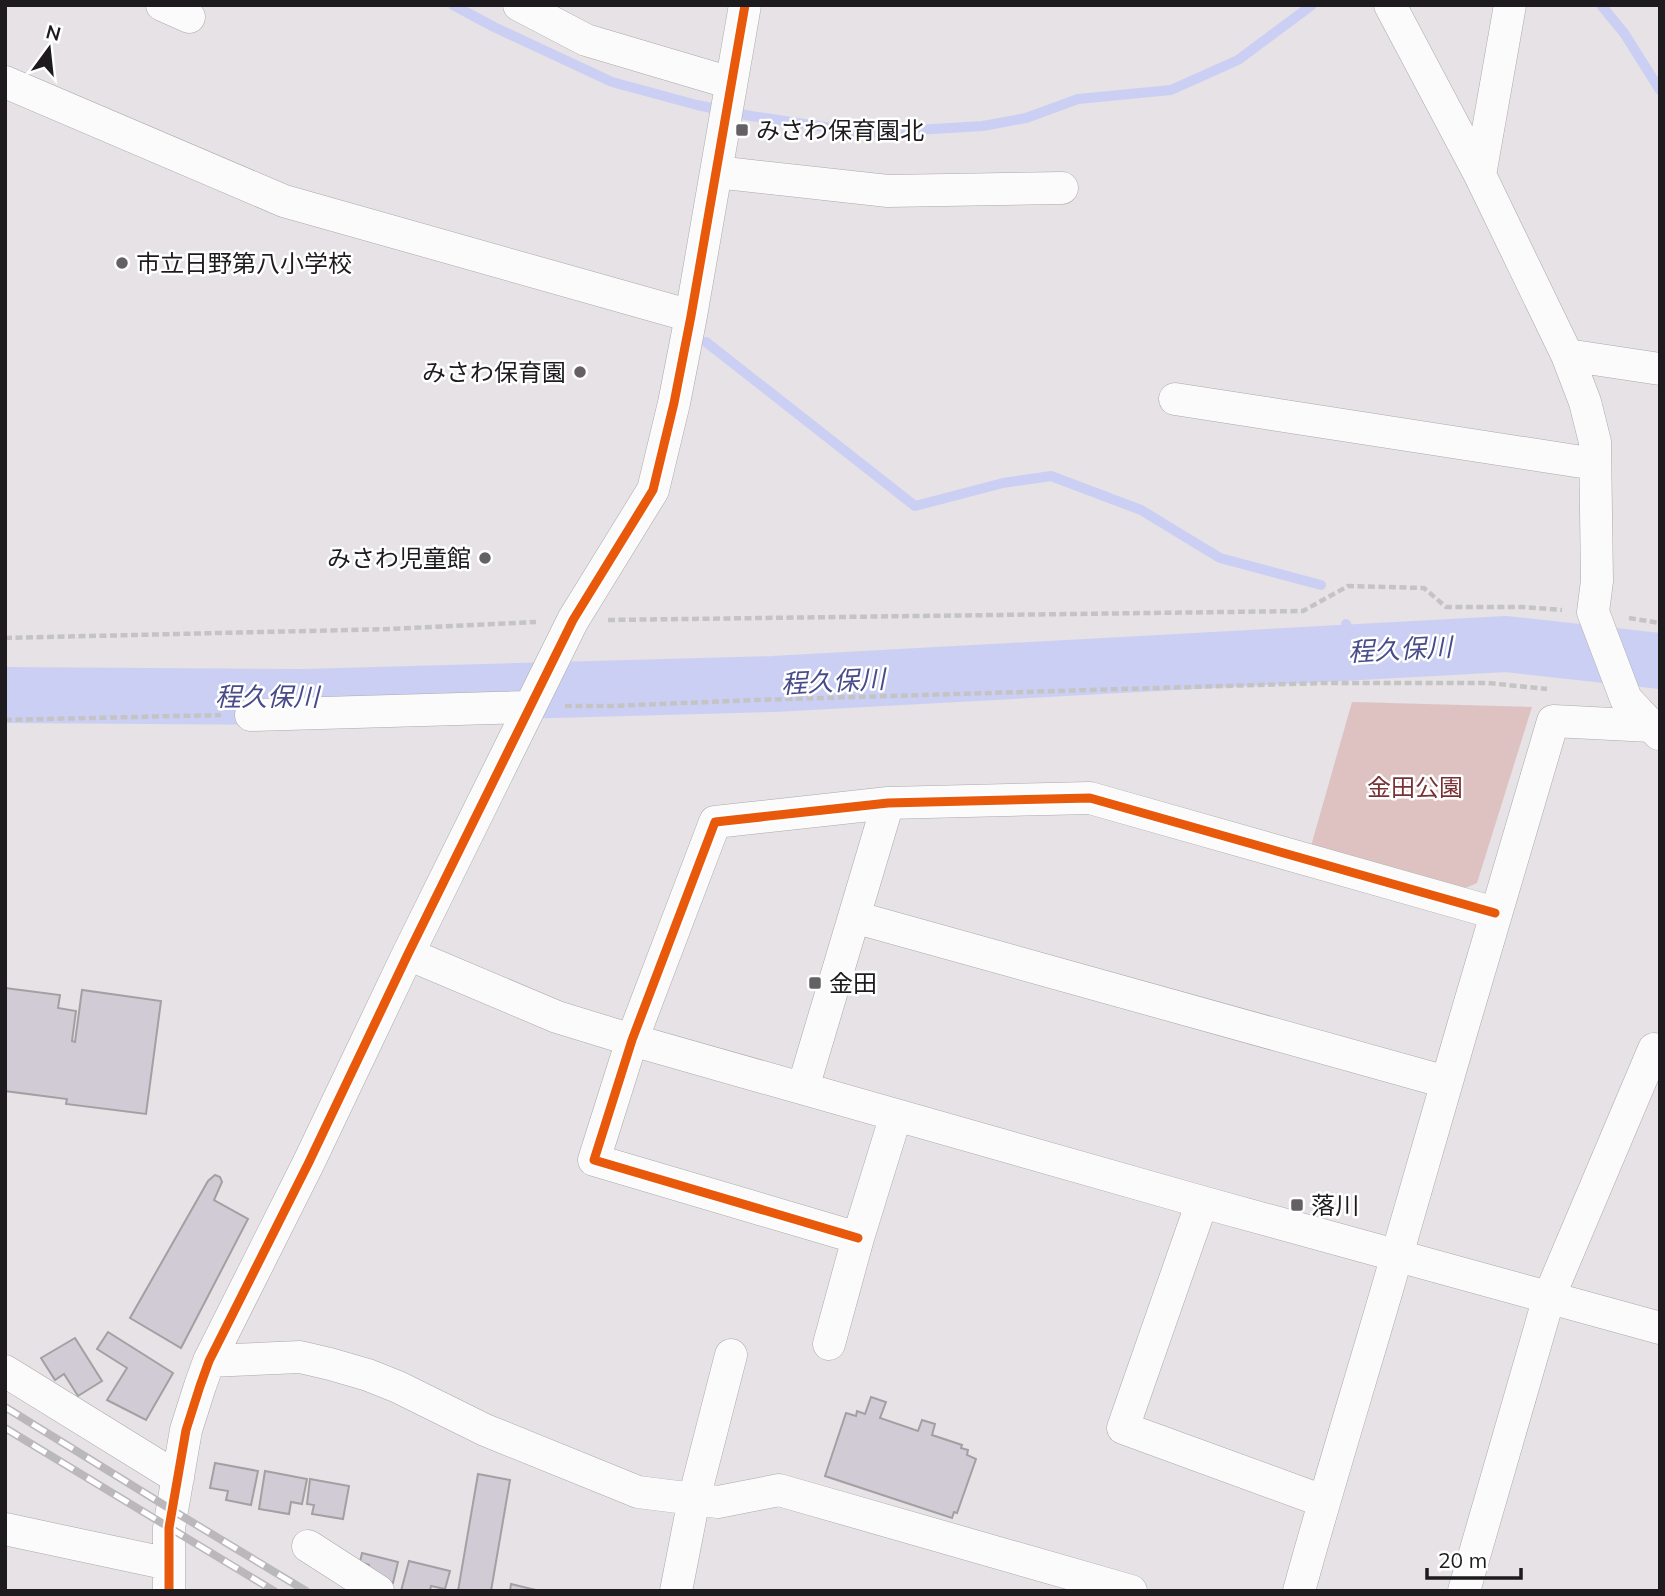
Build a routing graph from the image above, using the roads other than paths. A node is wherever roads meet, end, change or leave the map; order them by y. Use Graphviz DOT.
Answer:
graph roads {
  1 [pos="745,5"];
  2 [pos="1390,5"];
  3 [pos="1510,5"];
  4 [pos="531,8"];
  5 [pos="5,82"];
  6 [pos="730,86"];
  7 [pos="716,172"];
  8 [pos="1480,176"];
  9 [pos="1062,188"];
  10 [pos="691,316"];
  11 [pos="1567,355"];
  12 [pos="1660,369"];
  13 [pos="1175,400"];
  14 [pos="1595,464"];
  15 [pos="533,702"];
  16 [pos="251,715"];
  17 [pos="1655,731"];
  18 [pos="888,803"];
  19 [pos="1495,913"];
  20 [pos="854,917"];
  21 [pos="408,954"];
  22 [pos="632,1040"];
  23 [pos="1660,1051"];
  24 [pos="1446,1082"];
  25 [pos="803,1088"];
  26 [pos="896,1115"];
  27 [pos="1202,1202"];
  28 [pos="858,1238"];
  29 [pos="1397,1257"];
  30 [pos="1549,1297"];
  31 [pos="1660,1328"];
  32 [pos="829,1344"];
  33 [pos="731,1355"];
  34 [pos="209,1361"];
  35 [pos="5,1371"];
  36 [pos="178,1478"];
  37 [pos="694,1499"];
  38 [pos="1323,1501"];
  39 [pos="5,1528"];
  40 [pos="308,1546"];
  41 [pos="169,1577"];
  42 [pos="378,1591"];
  43 [pos="676,1591"];
  44 [pos="1131,1591"];
  45 [pos="1299,1591"];
  46 [pos="1464,1591"];
  1 -- 6 [label="street"];
  2 -- 8 [label="street"];
  3 -- 8 [label="street"];
  4 -- 6 [label="street"];
  5 -- 10 [label="street"];
  6 -- 7 [label="street"];
  7 -- 9 [label="street"];
  7 -- 10 [label="street"];
  8 -- 11 [label="street"];
  10 -- 15 [label="street"];
  11 -- 12 [label="street"];
  11 -- 14 [label="street"];
  13 -- 14 [label="street"];
  14 -- 17 [label="street"];
  15 -- 16 [label="street"];
  15 -- 21 [label="street"];
  17 -- 19 [label="street"];
  18 -- 19 [label="street"];
  18 -- 20 [label="street"];
  18 -- 22 [label="street"];
  19 -- 24 [label="street"];
  20 -- 24 [label="street"];
  20 -- 25 [label="street"];
  21 -- 22 [label="street"];
  21 -- 34 [label="street"];
  22 -- 25 [label="street"];
  22 -- 28 [label="street"];
  23 -- 30 [label="street"];
  24 -- 29 [label="street"];
  25 -- 26 [label="street"];
  26 -- 27 [label="street"];
  26 -- 28 [label="street"];
  27 -- 29 [label="street"];
  27 -- 38 [label="street"];
  28 -- 32 [label="street"];
  29 -- 30 [label="street"];
  29 -- 38 [label="street"];
  30 -- 31 [label="street"];
  30 -- 46 [label="street"];
  33 -- 37 [label="street"];
  34 -- 36 [label="street"];
  34 -- 37 [label="street"];
  35 -- 36 [label="street"];
  36 -- 41 [label="street"];
  37 -- 43 [label="street"];
  37 -- 44 [label="street"];
  38 -- 45 [label="street"];
  39 -- 41 [label="street"];
  40 -- 42 [label="street"];
}
